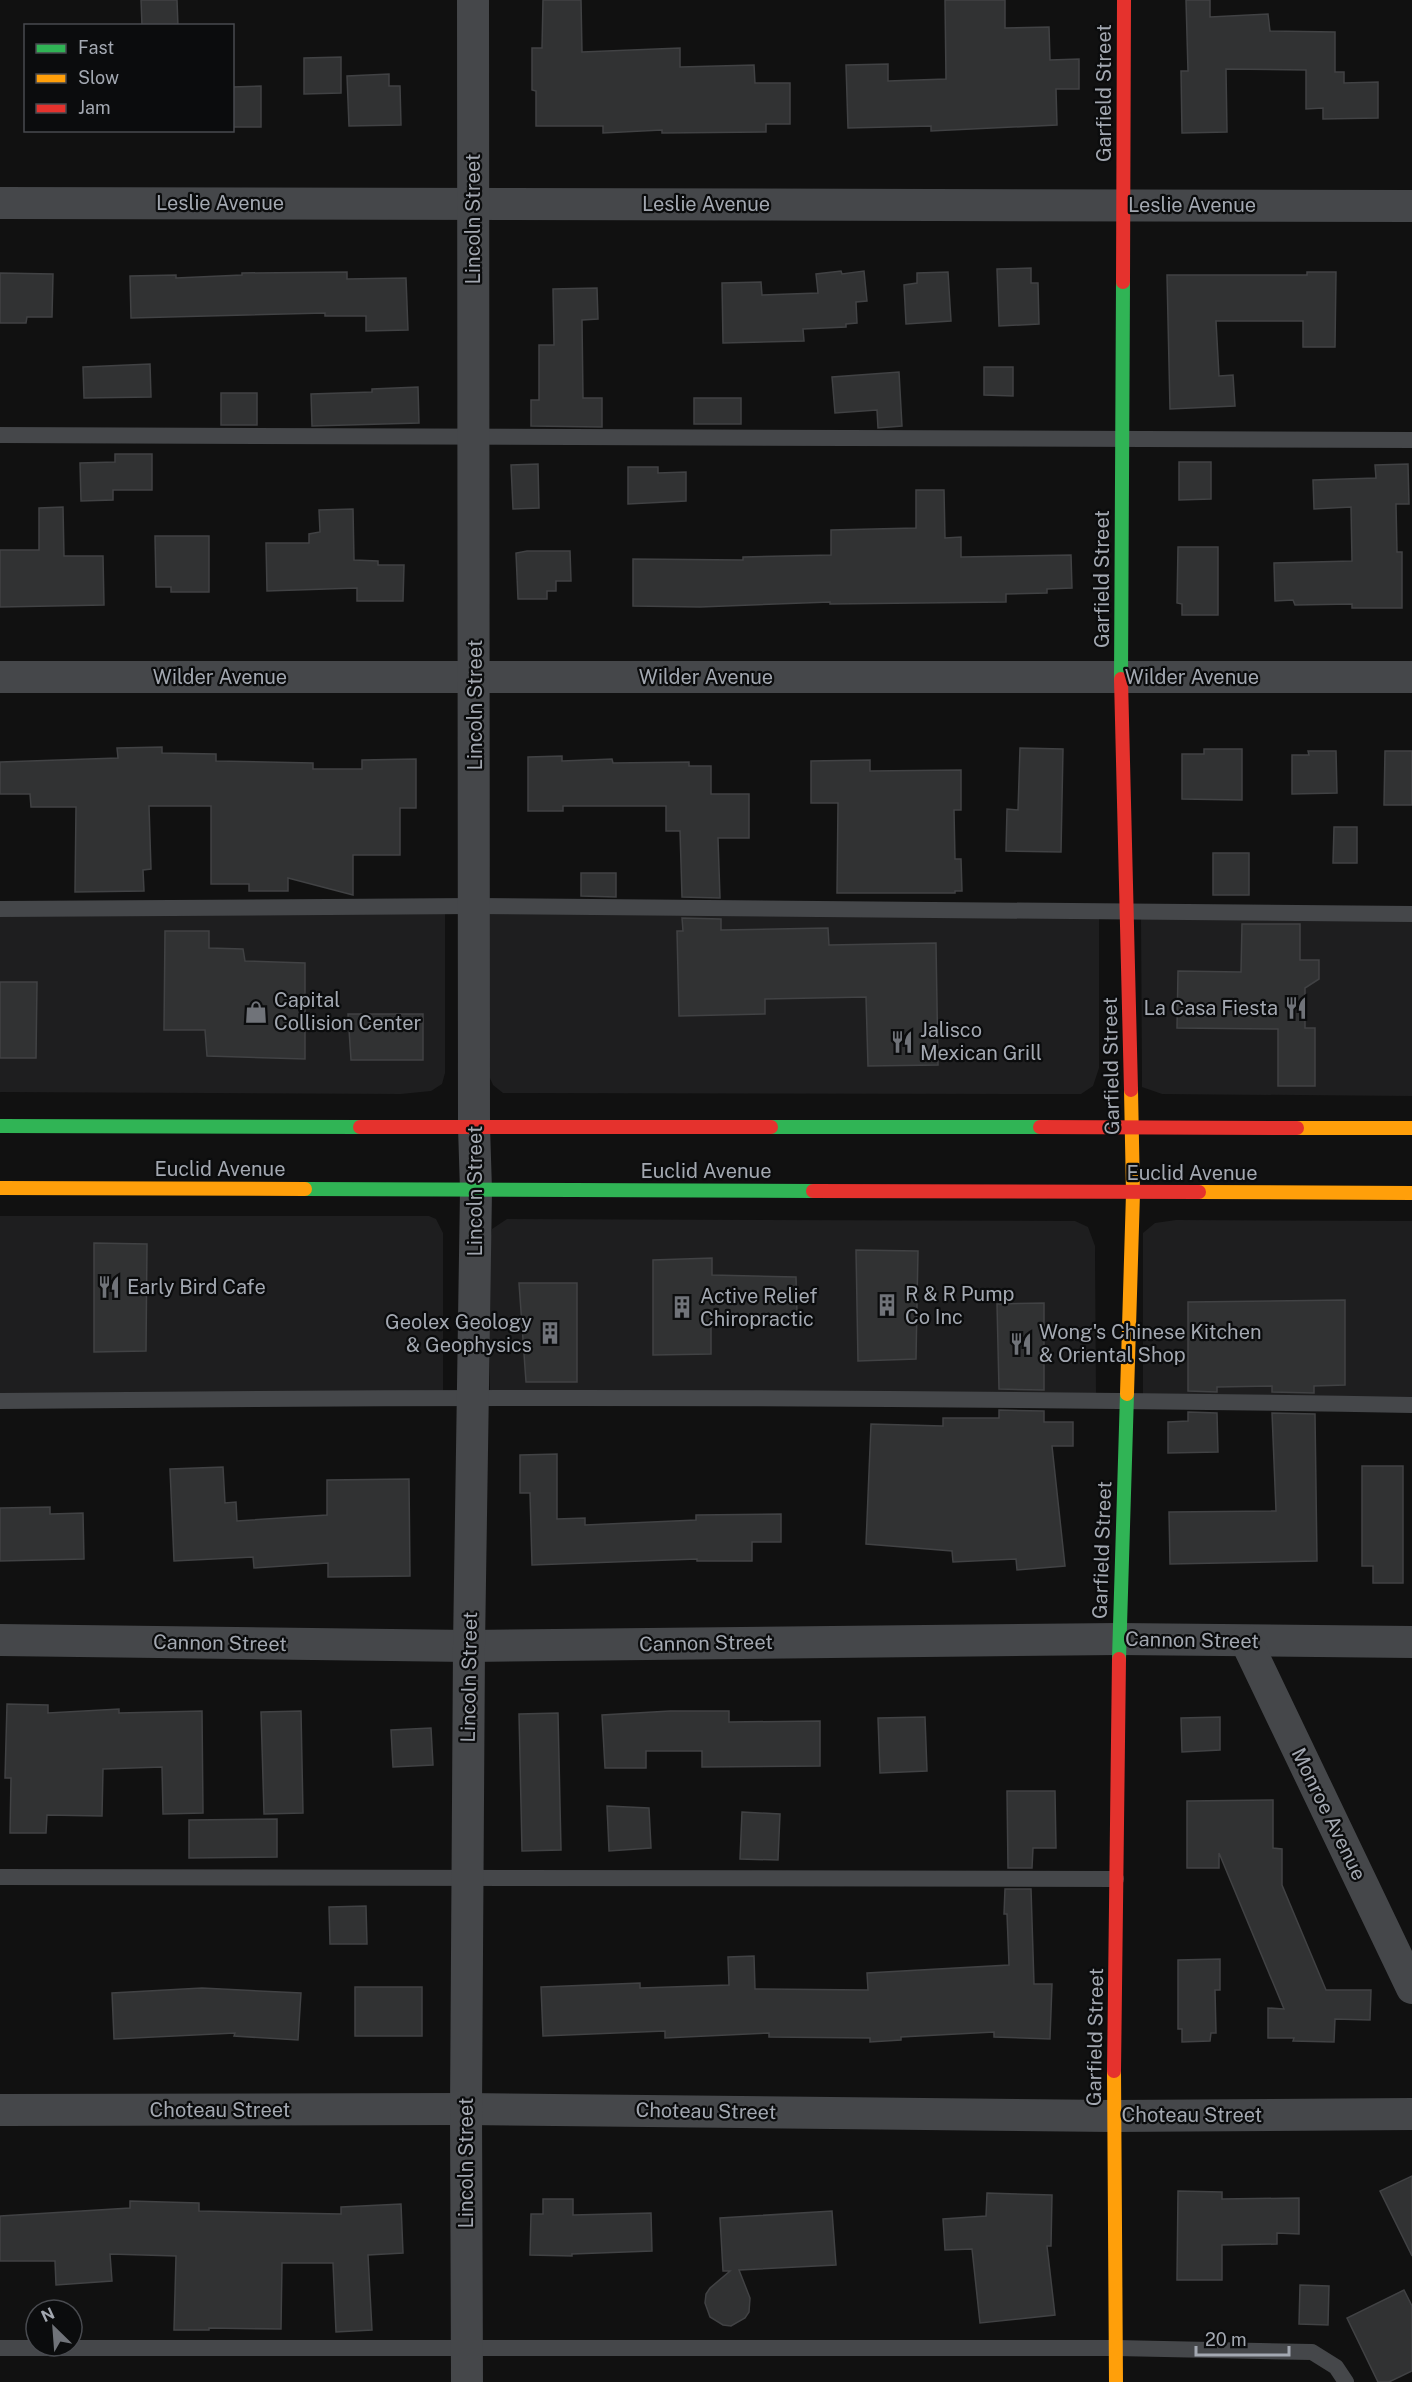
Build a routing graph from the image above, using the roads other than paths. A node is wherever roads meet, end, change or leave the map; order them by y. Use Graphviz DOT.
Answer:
graph roads {
  1 [pos="473,0"];
  2 [pos="1124,0"];
  3 [pos="0,203"];
  4 [pos="472,204"];
  5 [pos="1124,204"];
  6 [pos="1412,206"];
  7 [pos="0,435"];
  8 [pos="473,438"];
  9 [pos="1123,439"];
  10 [pos="1412,440"];
  11 [pos="0,677"];
  12 [pos="475,677"];
  13 [pos="1121,677"];
  14 [pos="1412,677"];
  15 [pos="474,906"];
  16 [pos="0,909"];
  17 [pos="1127,910"];
  18 [pos="1412,914"];
  19 [pos="0,1126"];
  20 [pos="474,1127"];
  21 [pos="1133,1128"];
  22 [pos="1412,1128"];
  23 [pos="0,1188"];
  24 [pos="476,1190"];
  25 [pos="1133,1193"];
  26 [pos="1412,1193"];
  27 [pos="473,1397"];
  28 [pos="1126,1400"];
  29 [pos="0,1401"];
  30 [pos="1412,1405"];
  31 [pos="1119,1639"];
  32 [pos="0,1640"];
  33 [pos="1246,1641"];
  34 [pos="1412,1642"];
  35 [pos="470,1646"];
  36 [pos="0,1877"];
  37 [pos="468,1879"];
  38 [pos="1116,1879"];
  39 [pos="1412,1988"];
  40 [pos="466,2109"];
  41 [pos="0,2110"];
  42 [pos="1412,2114"];
  43 [pos="1113,2115"];
  44 [pos="0,2348"];
  45 [pos="467,2348"];
  46 [pos="1116,2348"];
  47 [pos="467,2382"];
  48 [pos="1116,2382"];
  49 [pos="1346,2382"];
  1 -- 4 [label="street, Lincoln Street"];
  2 -- 5 [label="main road, Garfield Street"];
  3 -- 4 [label="street, Leslie Avenue"];
  4 -- 5 [label="street, Leslie Avenue"];
  4 -- 8 [label="street, Lincoln Street"];
  5 -- 6 [label="street, Leslie Avenue"];
  5 -- 9 [label="main road, Garfield Street"];
  7 -- 8 [label="lane"];
  8 -- 9 [label="lane"];
  8 -- 12 [label="street, Lincoln Street"];
  9 -- 10 [label="lane"];
  9 -- 13 [label="main road, Garfield Street"];
  11 -- 12 [label="street, Wilder Avenue"];
  12 -- 13 [label="street, Wilder Avenue"];
  12 -- 15 [label="street, Lincoln Street"];
  13 -- 14 [label="street, Wilder Avenue"];
  13 -- 17 [label="main road, Garfield Street"];
  15 -- 16 [label="lane"];
  15 -- 17 [label="lane"];
  15 -- 20 [label="street, Lincoln Street"];
  17 -- 18 [label="lane"];
  17 -- 21 [label="main road, Garfield Street"];
  19 -- 20 [label="main road"];
  20 -- 21 [label="main road"];
  20 -- 24 [label="street, Lincoln Street"];
  21 -- 22 [label="main road"];
  21 -- 25 [label="main road, Garfield Street"];
  23 -- 24 [label="main road, Euclid Avenue"];
  24 -- 25 [label="main road, Euclid Avenue"];
  24 -- 27 [label="street, Lincoln Street"];
  25 -- 26 [label="main road, Euclid Avenue"];
  25 -- 28 [label="main road, Garfield Street"];
  27 -- 28 [label="lane"];
  27 -- 29 [label="lane"];
  27 -- 35 [label="street, Lincoln Street"];
  28 -- 30 [label="lane"];
  28 -- 31 [label="main road, Garfield Street"];
  31 -- 33 [label="street, Cannon Street"];
  31 -- 35 [label="street, Cannon Street"];
  31 -- 38 [label="main road, Garfield Street"];
  32 -- 35 [label="street, Cannon Street"];
  33 -- 34 [label="street, Cannon Street"];
  33 -- 39 [label="street, Monroe Avenue"];
  35 -- 37 [label="street, Lincoln Street"];
  36 -- 37 [label="lane"];
  37 -- 38 [label="lane"];
  37 -- 40 [label="street, Lincoln Street"];
  38 -- 43 [label="main road, Garfield Street"];
  40 -- 41 [label="street, Choteau Street"];
  40 -- 43 [label="street, Choteau Street"];
  40 -- 45 [label="street, Lincoln Street"];
  42 -- 43 [label="street, Choteau Street"];
  43 -- 46 [label="main road, Garfield Street"];
  44 -- 45 [label="lane"];
  45 -- 46 [label="lane"];
  45 -- 47 [label="street, Lincoln Street"];
  46 -- 48 [label="main road, Garfield Street"];
  46 -- 49 [label="lane"];
}
